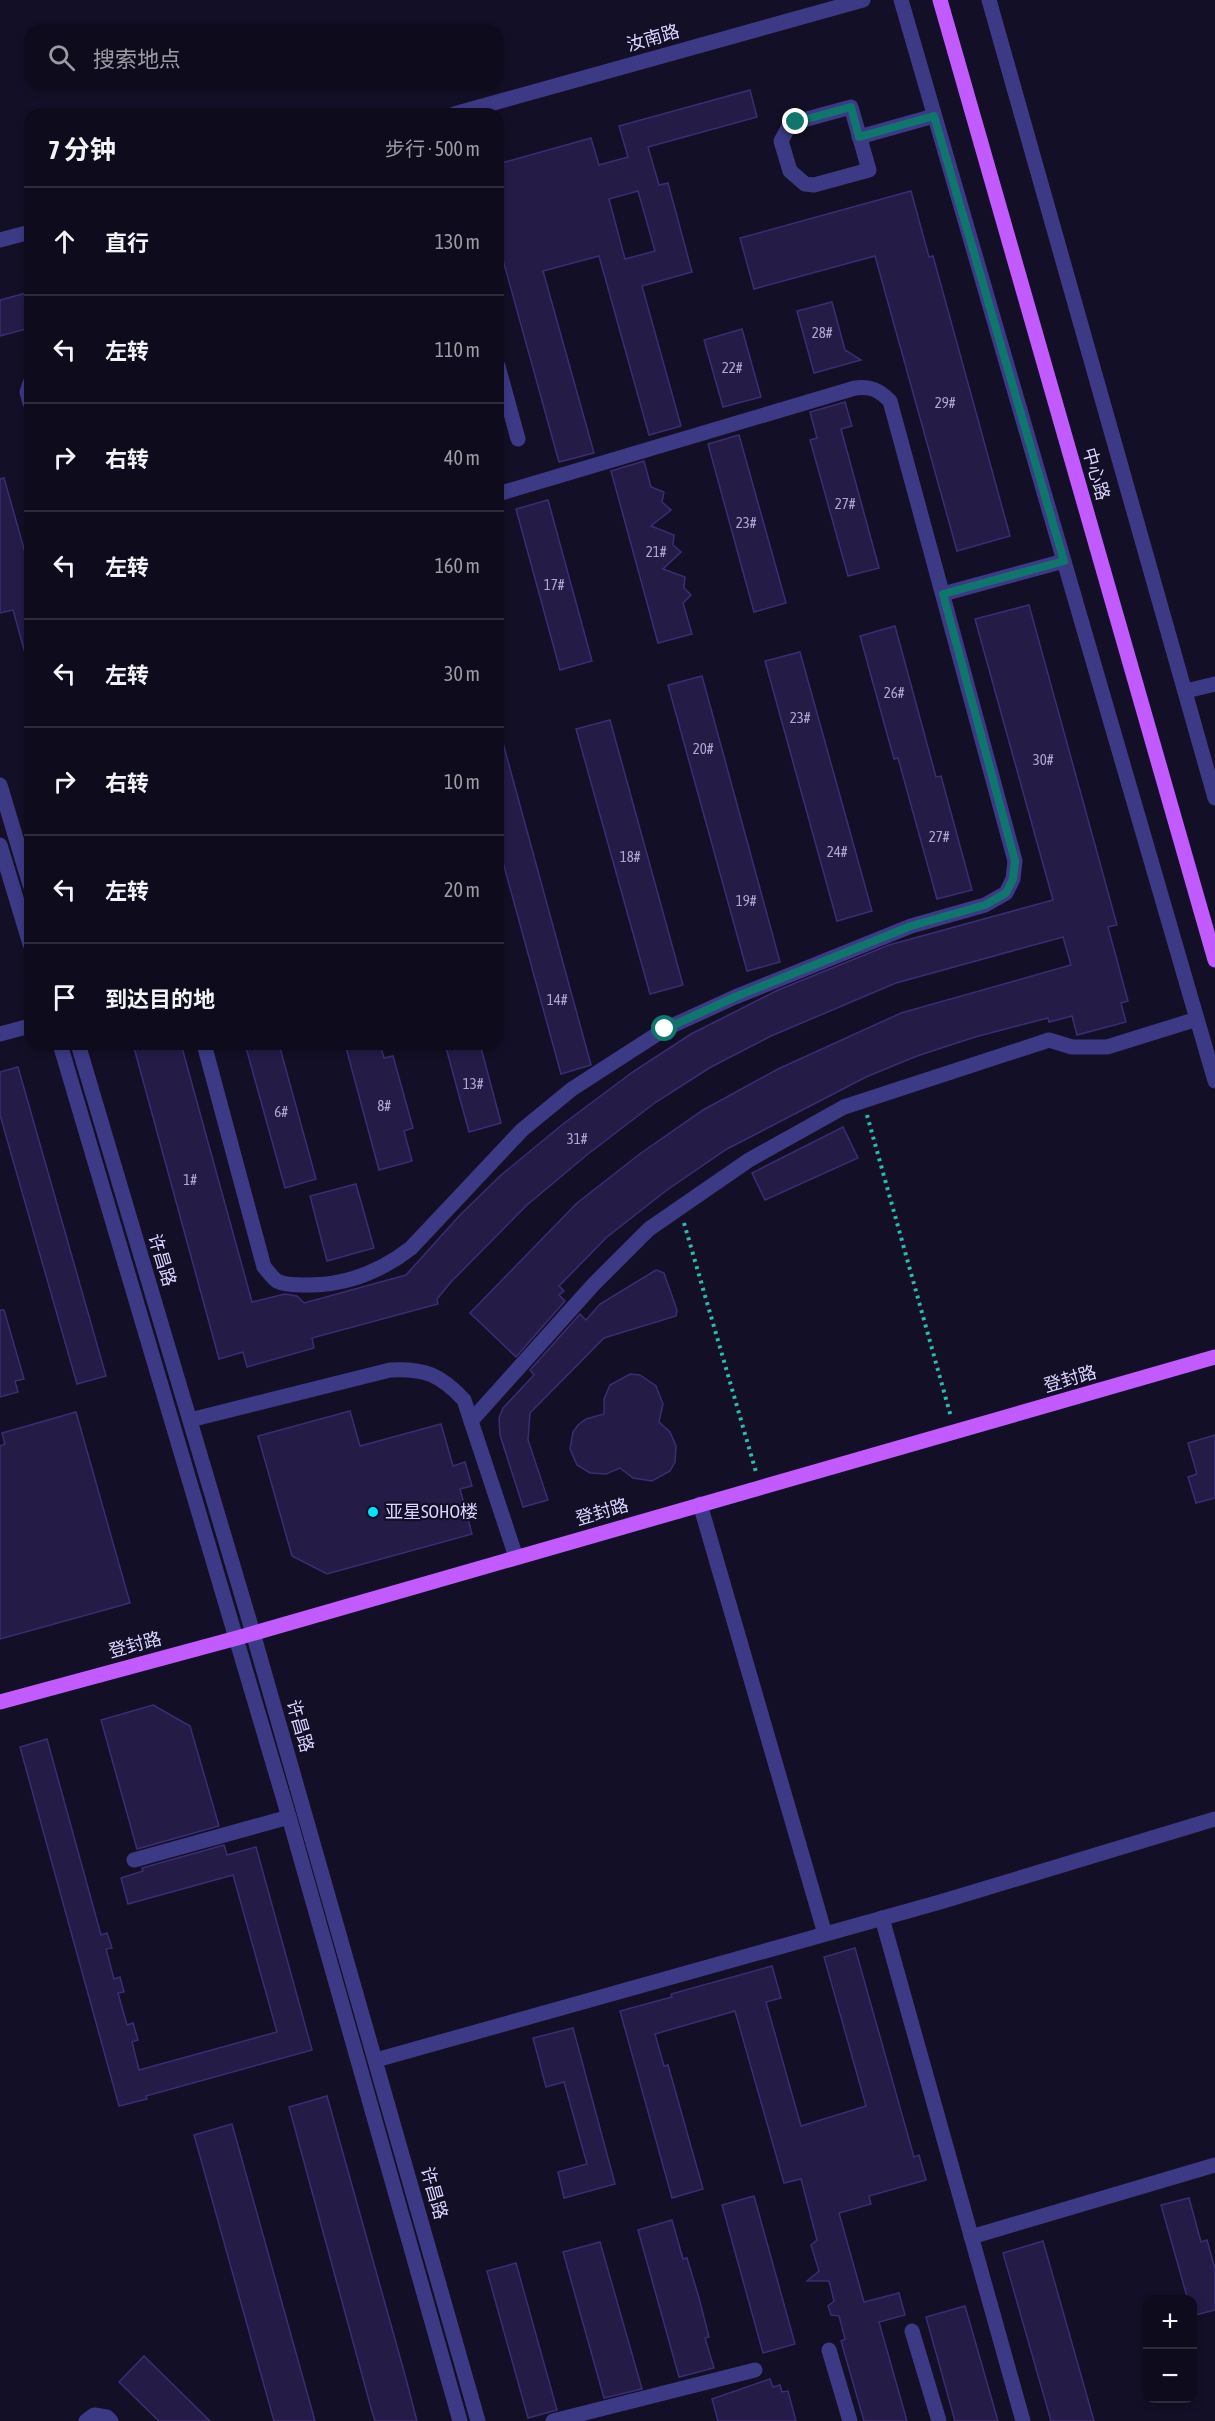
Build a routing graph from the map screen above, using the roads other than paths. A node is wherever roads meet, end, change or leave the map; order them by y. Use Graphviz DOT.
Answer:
graph roads {
  1 [pos="863,0"];
  2 [pos="901,0"];
  3 [pos="940,0"];
  4 [pos="989,0"];
  5 [pos="475,108"];
  6 [pos="934,116"];
  7 [pos="859,137"];
  8 [pos="24,234"];
  9 [pos="0,240"];
  10 [pos="504,388"];
  11 [pos="518,439"];
  12 [pos="504,492"];
  13 [pos="1064,561"];
  14 [pos="943,594"];
  15 [pos="1215,684"];
  16 [pos="1186,692"];
  17 [pos="0,785"];
  18 [pos="1215,798"];
  19 [pos="0,845"];
  20 [pos="24,849"];
  21 [pos="24,924"];
  22 [pos="1215,960"];
  23 [pos="1197,1019"];
  24 [pos="24,1028"];
  25 [pos="0,1034"];
  26 [pos="62,1050"];
  27 [pos="80,1050"];
  28 [pos="206,1050"];
  29 [pos="1215,1081"];
  30 [pos="1215,1358"];
  31 [pos="189,1419"];
  32 [pos="471,1421"];
  33 [pos="700,1504"];
  34 [pos="516,1557"];
  35 [pos="253,1633"];
  36 [pos="237,1638"];
  37 [pos="0,1702"];
  38 [pos="289,1817"];
  39 [pos="1215,1819"];
  40 [pos="134,1860"];
  41 [pos="882,1918"];
  42 [pos="825,1934"];
  43 [pos="376,2060"];
  44 [pos="1215,2165"];
  45 [pos="972,2236"];
  46 [pos="912,2331"];
  47 [pos="829,2349"];
  48 [pos="755,2370"];
  49 [pos="583,2417"];
  50 [pos="86,2421"];
  51 [pos="111,2421"];
  52 [pos="460,2421"];
  53 [pos="478,2421"];
  54 [pos="553,2421"];
  55 [pos="850,2421"];
  56 [pos="939,2421"];
  57 [pos="1023,2421"];
  1 -- 5 [label="street, 汝南路"];
  2 -- 6 [label="street"];
  3 -- 22 [label="main road, 中心路"];
  4 -- 16 [label="street"];
  6 -- 7 [label="street"];
  6 -- 13 [label="street"];
  7 -- 7 [label="street"];
  8 -- 9 [label="street"];
  10 -- 11 [label="street"];
  12 -- 14 [label="street"];
  13 -- 14 [label="street"];
  13 -- 23 [label="street"];
  14 -- 28 [label="street"];
  15 -- 16 [label="street"];
  16 -- 18 [label="street"];
  17 -- 20 [label="street"];
  19 -- 21 [label="street"];
  23 -- 29 [label="street"];
  23 -- 32 [label="street"];
  24 -- 25 [label="street"];
  26 -- 36 [label="street, 许昌路"];
  27 -- 31 [label="street, 许昌路"];
  30 -- 33 [label="main road, 登封路"];
  31 -- 32 [label="street"];
  31 -- 35 [label="street, 许昌路"];
  32 -- 34 [label="street"];
  33 -- 34 [label="main road, 登封路"];
  33 -- 42 [label="street"];
  34 -- 35 [label="main road, 登封路"];
  35 -- 36 [label="main road, 登封路"];
  35 -- 43 [label="street, 许昌路"];
  36 -- 37 [label="main road, 登封路"];
  36 -- 38 [label="street, 许昌路"];
  38 -- 40 [label="street"];
  38 -- 52 [label="street, 许昌路"];
  39 -- 41 [label="street"];
  41 -- 42 [label="street"];
  41 -- 45 [label="street"];
  42 -- 43 [label="street"];
  43 -- 53 [label="street, 许昌路"];
  44 -- 45 [label="street"];
  45 -- 57 [label="street"];
  46 -- 56 [label="street"];
  47 -- 55 [label="street"];
  48 -- 49 [label="street"];
  49 -- 54 [label="street"];
  50 -- 51 [label="street"];
}
